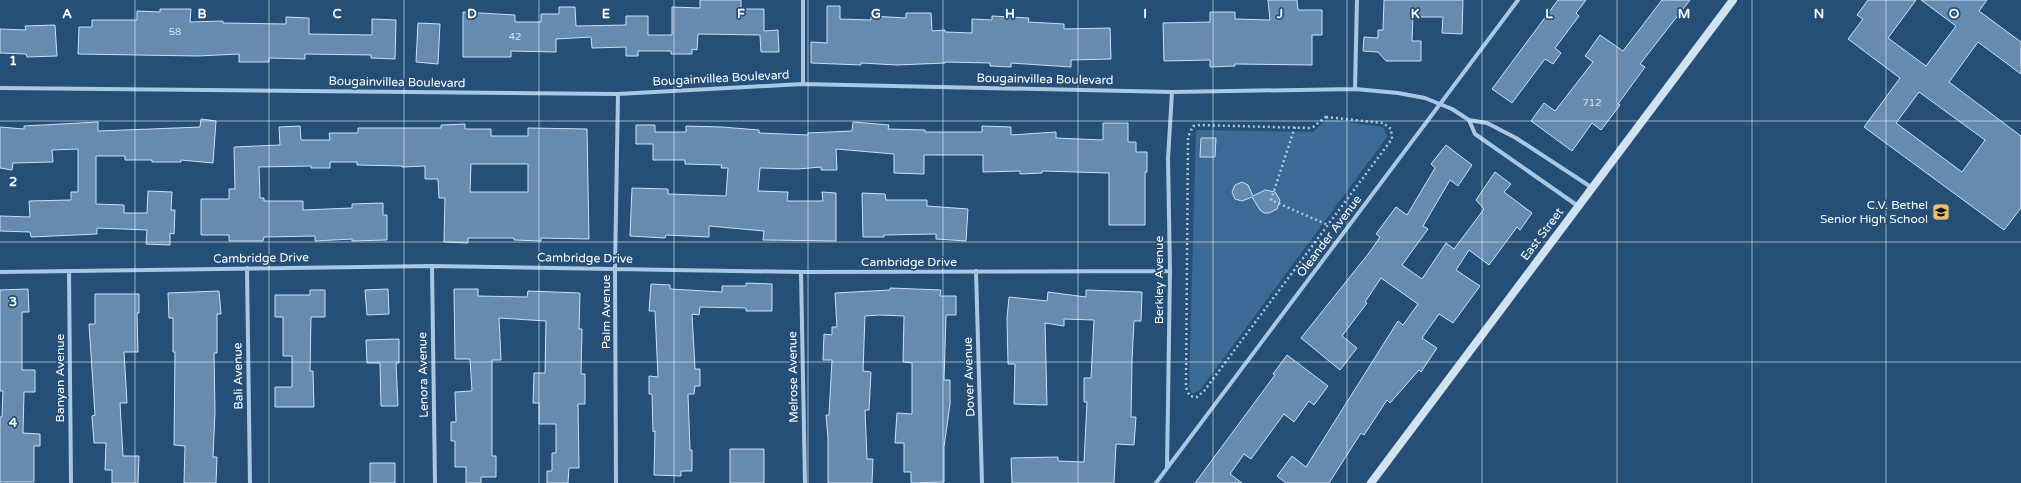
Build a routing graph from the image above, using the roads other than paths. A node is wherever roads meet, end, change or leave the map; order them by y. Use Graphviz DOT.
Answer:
graph roads {
  1 [pos="803,0"];
  2 [pos="1357,0"];
  3 [pos="1518,0"];
  4 [pos="1733,0"];
  5 [pos="803,84"];
  6 [pos="0,88"];
  7 [pos="1355,89"];
  8 [pos="1172,92"];
  9 [pos="618,94"];
  10 [pos="1440,104"];
  11 [pos="1469,120"];
  12 [pos="1591,188"];
  13 [pos="1578,206"];
  14 [pos="432,266"];
  15 [pos="247,268"];
  16 [pos="615,268"];
  17 [pos="976,271"];
  18 [pos="1170,271"];
  19 [pos="0,272"];
  20 [pos="69,272"];
  21 [pos="801,272"];
  22 [pos="1167,469"];
  23 [pos="71,483"];
  24 [pos="250,483"];
  25 [pos="435,483"];
  26 [pos="616,483"];
  27 [pos="805,483"];
  28 [pos="982,483"];
  29 [pos="1156,483"];
  30 [pos="1371,483"];
  1 -- 5 [label="street"];
  2 -- 7 [label="street"];
  3 -- 10 [label="street, Oleander Avenue"];
  4 -- 12 [label="main road, East Street"];
  5 -- 8 [label="street, Bougainvillea Boulevard"];
  5 -- 9 [label="street, Bougainvillea Boulevard"];
  6 -- 9 [label="street, Bougainvillea Boulevard"];
  7 -- 8 [label="street, Bougainvillea Boulevard"];
  7 -- 10 [label="street, Bougainvillea Boulevard"];
  8 -- 18 [label="street, Berkley Avenue"];
  9 -- 16 [label="street, Palm Avenue"];
  10 -- 11 [label="street, Bougainvillea Boulevard"];
  10 -- 22 [label="street, Oleander Avenue"];
  11 -- 12 [label="street"];
  11 -- 13 [label="street"];
  12 -- 13 [label="main road, East Street"];
  13 -- 30 [label="main road, East Street"];
  14 -- 15 [label="street, Cambridge Drive"];
  14 -- 16 [label="street, Cambridge Drive"];
  14 -- 25 [label="street, Lenora Avenue"];
  15 -- 20 [label="street, Cambridge Drive"];
  15 -- 24 [label="street, Bali Avenue"];
  16 -- 21 [label="street, Cambridge Drive"];
  16 -- 26 [label="street, Palm Avenue"];
  17 -- 18 [label="street, Cambridge Drive"];
  17 -- 21 [label="street, Cambridge Drive"];
  17 -- 28 [label="street, Dover Avenue"];
  18 -- 22 [label="street, Berkley Avenue"];
  19 -- 20 [label="street, Cambridge Drive"];
  20 -- 23 [label="street, Banyan Avenue"];
  21 -- 27 [label="street, Melrose Avenue"];
  22 -- 29 [label="street, Oleander Avenue"];
}
